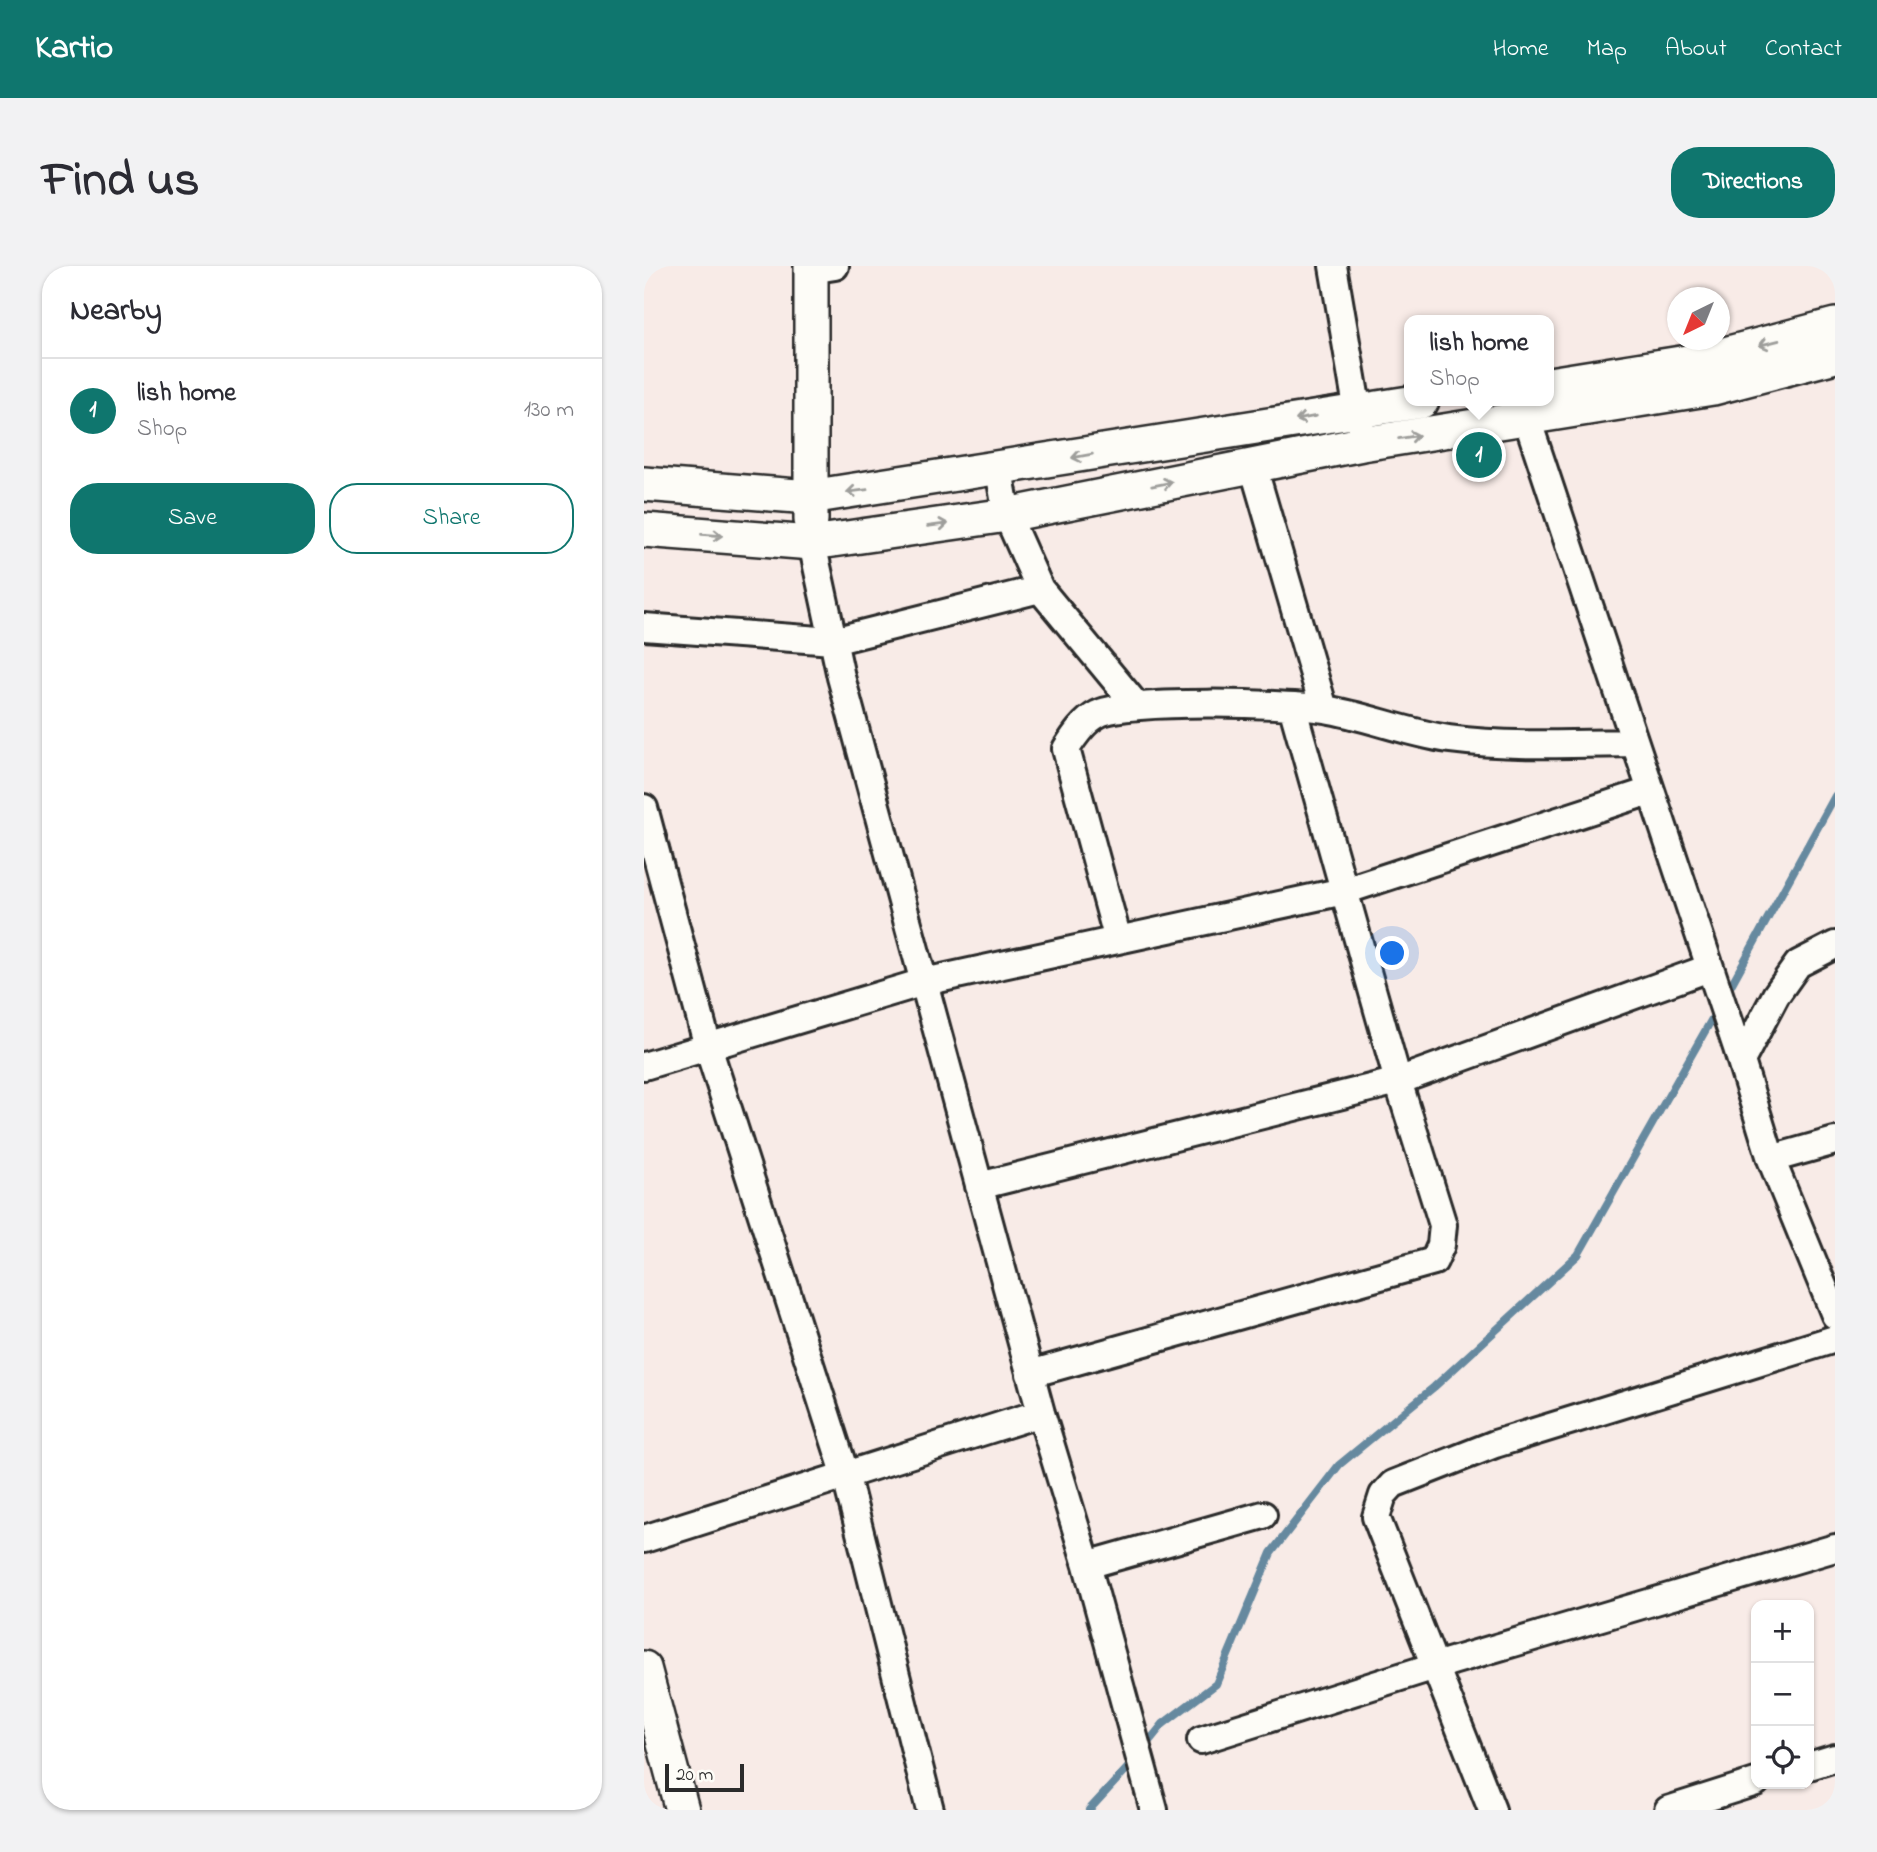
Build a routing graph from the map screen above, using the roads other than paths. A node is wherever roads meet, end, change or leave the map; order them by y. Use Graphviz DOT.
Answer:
graph roads {
  1 [pos="1334,266"];
  2 [pos="819,267"];
  3 [pos="1835,325"];
  4 [pos="1835,356"];
  5 [pos="1554,383"];
  6 [pos="1404,403"];
  7 [pos="1359,409"];
  8 [pos="1524,410"];
  9 [pos="1362,444"];
  10 [pos="1253,466"];
  11 [pos="999,470"];
  12 [pos="644,484"];
  13 [pos="810,497"];
  14 [pos="1007,515"];
  15 [pos="644,530"];
  16 [pos="813,543"];
  17 [pos="1040,589"];
  18 [pos="644,627"];
  19 [pos="833,641"];
  20 [pos="1136,705"];
  21 [pos="1293,706"];
  22 [pos="1324,709"];
  23 [pos="1634,743"];
  24 [pos="1650,791"];
  25 [pos="644,808"];
  26 [pos="1344,891"];
  27 [pos="1118,940"];
  28 [pos="1835,945"];
  29 [pos="1712,976"];
  30 [pos="924,982"];
  31 [pos="708,1047"];
  32 [pos="1741,1062"];
  33 [pos="644,1066"];
  34 [pos="1398,1081"];
  35 [pos="1835,1141"];
  36 [pos="1771,1158"];
  37 [pos="979,1186"];
  38 [pos="1835,1315"];
  39 [pos="1835,1339"];
  40 [pos="1030,1374"];
  41 [pos="1041,1413"];
  42 [pos="845,1473"];
  43 [pos="1263,1515"];
  44 [pos="644,1539"];
  45 [pos="1835,1548"];
  46 [pos="1087,1565"];
  47 [pos="1435,1666"];
  48 [pos="644,1668"];
  49 [pos="1201,1740"];
  50 [pos="1835,1758"];
  51 [pos="1814,1764"];
  52 [pos="1751,1784"];
  53 [pos="682,1810"];
  54 [pos="930,1810"];
  55 [pos="1154,1810"];
  56 [pos="1492,1810"];
  57 [pos="1668,1810"];
  1 -- 7 [label="street"];
  2 -- 13 [label="street"];
  3 -- 5 [label="street, one-way"];
  4 -- 8 [label="street"];
  6 -- 7 [label="street"];
  7 -- 9 [label="street"];
  7 -- 11 [label="street, one-way"];
  9 -- 8 [label="street, one-way"];
  8 -- 23 [label="street"];
  9 -- 10 [label="street"];
  14 -- 10 [label="street, one-way"];
  10 -- 22 [label="street"];
  11 -- 13 [label="street, one-way"];
  11 -- 14 [label="street"];
  12 -- 13 [label="street"];
  13 -- 16 [label="street"];
  16 -- 14 [label="street, one-way"];
  14 -- 17 [label="street"];
  15 -- 16 [label="street, one-way"];
  16 -- 19 [label="street"];
  17 -- 19 [label="street"];
  17 -- 20 [label="street"];
  18 -- 19 [label="street"];
  19 -- 30 [label="street"];
  20 -- 21 [label="street"];
  20 -- 27 [label="street"];
  21 -- 22 [label="street"];
  21 -- 26 [label="street"];
  22 -- 23 [label="street"];
  23 -- 24 [label="street"];
  24 -- 26 [label="street"];
  24 -- 29 [label="street"];
  25 -- 31 [label="street"];
  26 -- 27 [label="street"];
  26 -- 34 [label="street"];
  27 -- 30 [label="street"];
  28 -- 32 [label="street"];
  29 -- 32 [label="street"];
  29 -- 34 [label="street"];
  30 -- 31 [label="street"];
  30 -- 37 [label="street"];
  31 -- 33 [label="street"];
  31 -- 42 [label="street"];
  32 -- 36 [label="street"];
  34 -- 37 [label="street"];
  34 -- 40 [label="street"];
  35 -- 36 [label="street"];
  36 -- 38 [label="street"];
  37 -- 40 [label="street"];
  39 -- 47 [label="street"];
  40 -- 41 [label="street"];
  41 -- 42 [label="street"];
  41 -- 46 [label="street"];
  42 -- 44 [label="street"];
  42 -- 54 [label="street"];
  43 -- 46 [label="street"];
  45 -- 47 [label="street"];
  46 -- 55 [label="street"];
  47 -- 49 [label="street"];
  47 -- 56 [label="street"];
  48 -- 53 [label="street"];
  50 -- 51 [label="street"];
  52 -- 57 [label="street"];
}
